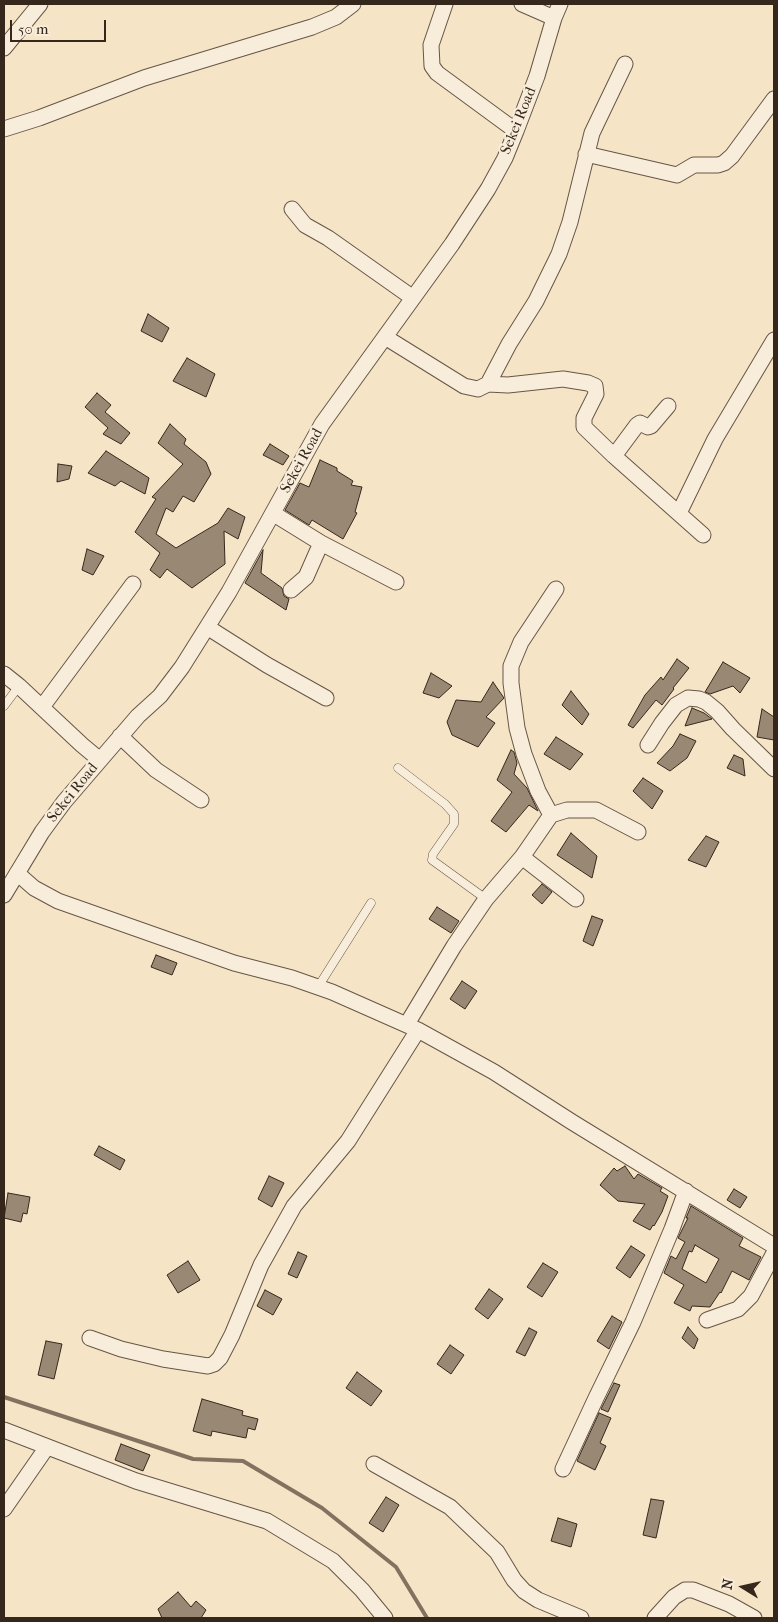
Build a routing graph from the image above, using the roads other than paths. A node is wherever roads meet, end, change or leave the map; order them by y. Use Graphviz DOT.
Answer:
graph roads {
  1 [pos="40,4"];
  2 [pos="353,4"];
  3 [pos="445,4"];
  4 [pos="522,4"];
  5 [pos="560,4"];
  6 [pos="554,18"];
  7 [pos="4,48"];
  8 [pos="625,64"];
  9 [pos="774,99"];
  10 [pos="4,129"];
  11 [pos="516,131"];
  12 [pos="586,154"];
  13 [pos="292,209"];
  14 [pos="413,298"];
  15 [pos="385,337"];
  16 [pos="774,340"];
  17 [pos="488,384"];
  18 [pos="668,406"];
  19 [pos="614,456"];
  20 [pos="679,513"];
  21 [pos="274,514"];
  22 [pos="703,535"];
  23 [pos="321,543"];
  24 [pos="396,582"];
  25 [pos="133,584"];
  26 [pos="556,589"];
  27 [pos="291,590"];
  28 [pos="207,627"];
  29 [pos="4,674"];
  30 [pos="20,686"];
  31 [pos="326,698"];
  32 [pos="4,706"];
  33 [pos="42,708"];
  34 [pos="120,736"];
  35 [pos="648,745"];
  36 [pos="100,760"];
  37 [pos="398,768"];
  38 [pos="774,769"];
  39 [pos="201,800"];
  40 [pos="552,815"];
  41 [pos="638,832"];
  42 [pos="522,857"];
  43 [pos="16,873"];
  44 [pos="4,895"];
  45 [pos="486,899"];
  46 [pos="576,899"];
  47 [pos="371,903"];
  48 [pos="318,987"];
  49 [pos="412,1027"];
  50 [pos="686,1191"];
  51 [pos="774,1246"];
  52 [pos="774,1253"];
  53 [pos="707,1320"];
  54 [pos="90,1338"];
  55 [pos="4,1430"];
  56 [pos="47,1447"];
  57 [pos="374,1464"];
  58 [pos="563,1469"];
  59 [pos="4,1509"];
  60 [pos="385,1618"];
  61 [pos="581,1618"];
  62 [pos="655,1618"];
  63 [pos="754,1618"];
  1 -- 7 [label="street"];
  2 -- 10 [label="street"];
  3 -- 11 [label="street"];
  4 -- 6 [label="street"];
  5 -- 6 [label="street, Sekei Road"];
  6 -- 11 [label="street, Sekei Road"];
  8 -- 12 [label="street"];
  9 -- 12 [label="street"];
  11 -- 14 [label="street, Sekei Road"];
  12 -- 17 [label="street"];
  13 -- 14 [label="street"];
  14 -- 15 [label="street, Sekei Road"];
  15 -- 17 [label="street"];
  15 -- 21 [label="street, Sekei Road"];
  16 -- 20 [label="street"];
  17 -- 19 [label="street"];
  18 -- 19 [label="street"];
  19 -- 20 [label="street"];
  20 -- 22 [label="street"];
  21 -- 23 [label="street"];
  21 -- 28 [label="street, Sekei Road"];
  23 -- 24 [label="street"];
  23 -- 27 [label="street"];
  25 -- 33 [label="street"];
  26 -- 40 [label="street"];
  28 -- 31 [label="street"];
  28 -- 34 [label="street, Sekei Road"];
  29 -- 30 [label="street"];
  30 -- 32 [label="lane"];
  30 -- 33 [label="street"];
  33 -- 36 [label="street"];
  34 -- 36 [label="street, Sekei Road"];
  34 -- 39 [label="street"];
  35 -- 38 [label="street"];
  36 -- 43 [label="street, Sekei Road"];
  37 -- 45 [label="lane"];
  40 -- 41 [label="street"];
  40 -- 42 [label="street"];
  42 -- 45 [label="street"];
  42 -- 46 [label="street"];
  43 -- 44 [label="street, Sekei Road"];
  43 -- 48 [label="street"];
  45 -- 49 [label="street"];
  47 -- 48 [label="lane"];
  48 -- 49 [label="street"];
  49 -- 50 [label="street"];
  49 -- 54 [label="street"];
  50 -- 51 [label="street"];
  50 -- 58 [label="street"];
  52 -- 53 [label="street"];
  55 -- 56 [label="street"];
  56 -- 59 [label="street"];
  56 -- 60 [label="street"];
  57 -- 61 [label="street"];
  62 -- 63 [label="street"];
}
